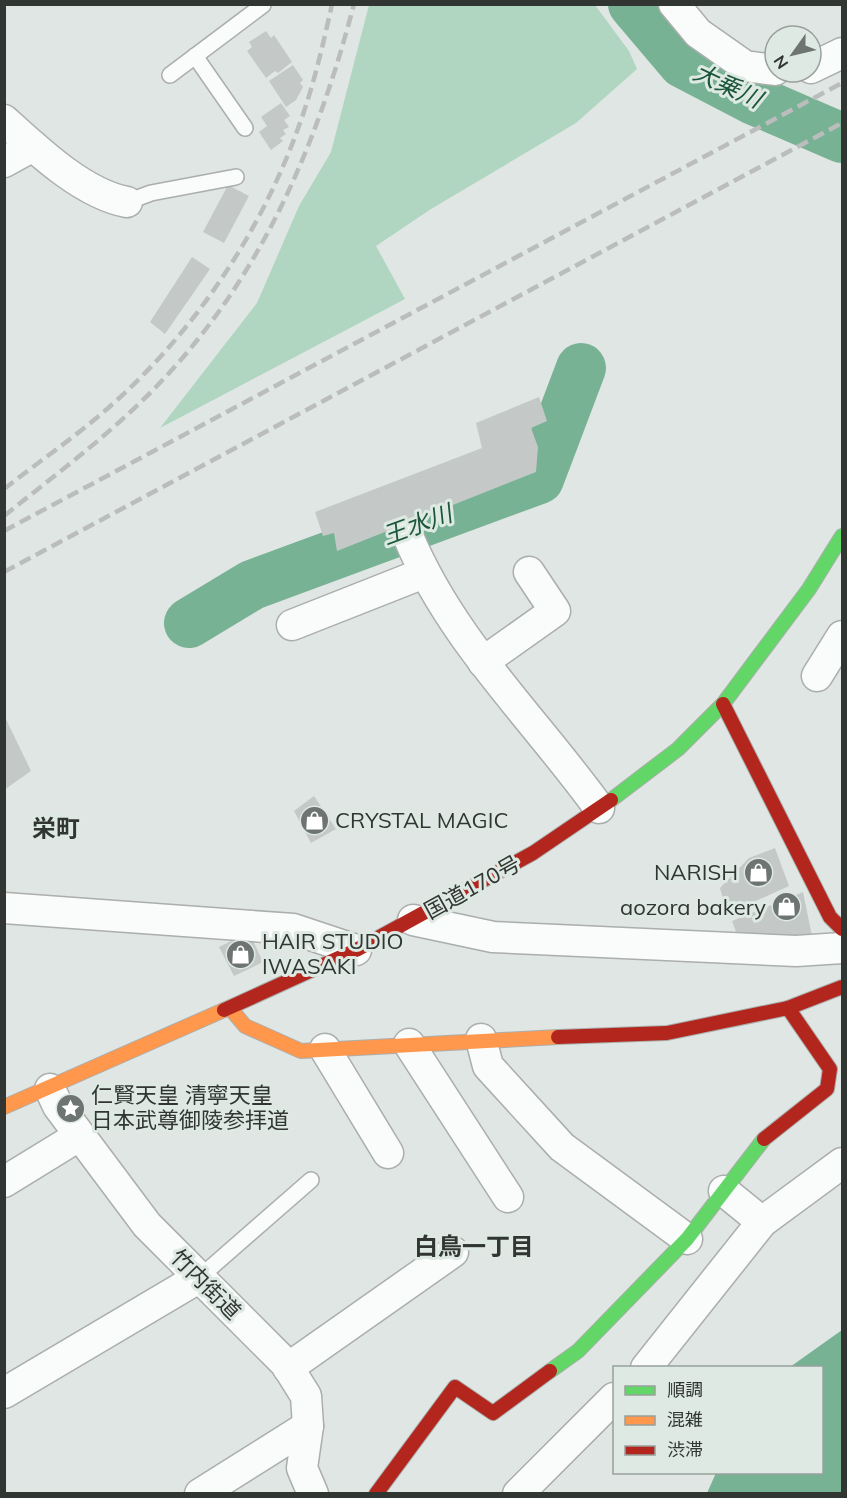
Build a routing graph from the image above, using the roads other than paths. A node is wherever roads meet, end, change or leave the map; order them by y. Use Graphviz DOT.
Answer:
graph roads {
  1 [pos="674,4"];
  2 [pos="264,7"];
  3 [pos="843,52"];
  4 [pos="195,56"];
  5 [pos="823,62"];
  6 [pos="763,68"];
  7 [pos="170,75"];
  8 [pos="4,120"];
  9 [pos="245,128"];
  10 [pos="33,146"];
  11 [pos="4,162"];
  12 [pos="236,177"];
  13 [pos="127,202"];
  14 [pos="408,536"];
  15 [pos="843,536"];
  16 [pos="529,572"];
  17 [pos="424,573"];
  18 [pos="292,625"];
  19 [pos="843,636"];
  20 [pos="483,662"];
  21 [pos="817,676"];
  22 [pos="723,704"];
  23 [pos="599,808"];
  24 [pos="4,908"];
  25 [pos="413,920"];
  26 [pos="843,929"];
  27 [pos="843,948"];
  28 [pos="356,950"];
  29 [pos="843,987"];
  30 [pos="230,1008"];
  31 [pos="788,1008"];
  32 [pos="481,1039"];
  33 [pos="409,1044"];
  34 [pos="325,1049"];
  35 [pos="836,1082"];
  36 [pos="50,1089"];
  37 [pos="4,1107"];
  38 [pos="75,1139"];
  39 [pos="388,1153"];
  40 [pos="843,1163"];
  41 [pos="311,1179"];
  42 [pos="4,1182"];
  43 [pos="724,1191"];
  44 [pos="508,1197"];
  45 [pos="762,1222"];
  46 [pos="687,1239"];
  47 [pos="453,1252"];
  48 [pos="200,1277"];
  49 [pos="648,1366"];
  50 [pos="288,1368"];
  51 [pos="4,1393"];
  52 [pos="613,1400"];
  53 [pos="308,1426"];
  54 [pos="200,1494"];
  55 [pos="313,1494"];
  56 [pos="376,1494"];
  57 [pos="518,1494"];
  1 -- 6 [label="street"];
  2 -- 4 [label="lane"];
  3 -- 5 [label="street"];
  4 -- 7 [label="lane"];
  4 -- 9 [label="lane"];
  8 -- 10 [label="street"];
  10 -- 11 [label="street"];
  10 -- 13 [label="street"];
  12 -- 13 [label="lane"];
  14 -- 17 [label="street"];
  15 -- 22 [label="main road, 国道170号"];
  16 -- 20 [label="street"];
  17 -- 18 [label="street"];
  17 -- 20 [label="street"];
  19 -- 21 [label="street"];
  20 -- 23 [label="street"];
  22 -- 23 [label="main road, 国道170号"];
  22 -- 26 [label="main road"];
  23 -- 25 [label="main road, 国道170号"];
  24 -- 28 [label="street"];
  25 -- 27 [label="street"];
  25 -- 28 [label="main road, 国道170号"];
  28 -- 30 [label="main road, 国道170号"];
  29 -- 31 [label="main road"];
  30 -- 34 [label="main road"];
  30 -- 36 [label="main road, 国道170号"];
  31 -- 32 [label="main road"];
  31 -- 35 [label="main road"];
  32 -- 33 [label="main road"];
  32 -- 46 [label="street"];
  33 -- 34 [label="main road"];
  33 -- 44 [label="street"];
  34 -- 39 [label="street"];
  35 -- 43 [label="main road"];
  36 -- 37 [label="main road, 国道170号"];
  36 -- 38 [label="street, 竹内街道"];
  38 -- 42 [label="street"];
  38 -- 48 [label="street, 竹内街道"];
  40 -- 45 [label="street"];
  41 -- 48 [label="lane"];
  43 -- 45 [label="street"];
  43 -- 46 [label="main road"];
  45 -- 49 [label="street"];
  46 -- 56 [label="main road"];
  47 -- 50 [label="street"];
  48 -- 50 [label="street, 竹内街道"];
  48 -- 51 [label="street"];
  50 -- 53 [label="street, 竹内街道"];
  52 -- 57 [label="street"];
  53 -- 54 [label="street"];
  53 -- 55 [label="street, 竹内街道"];
}
